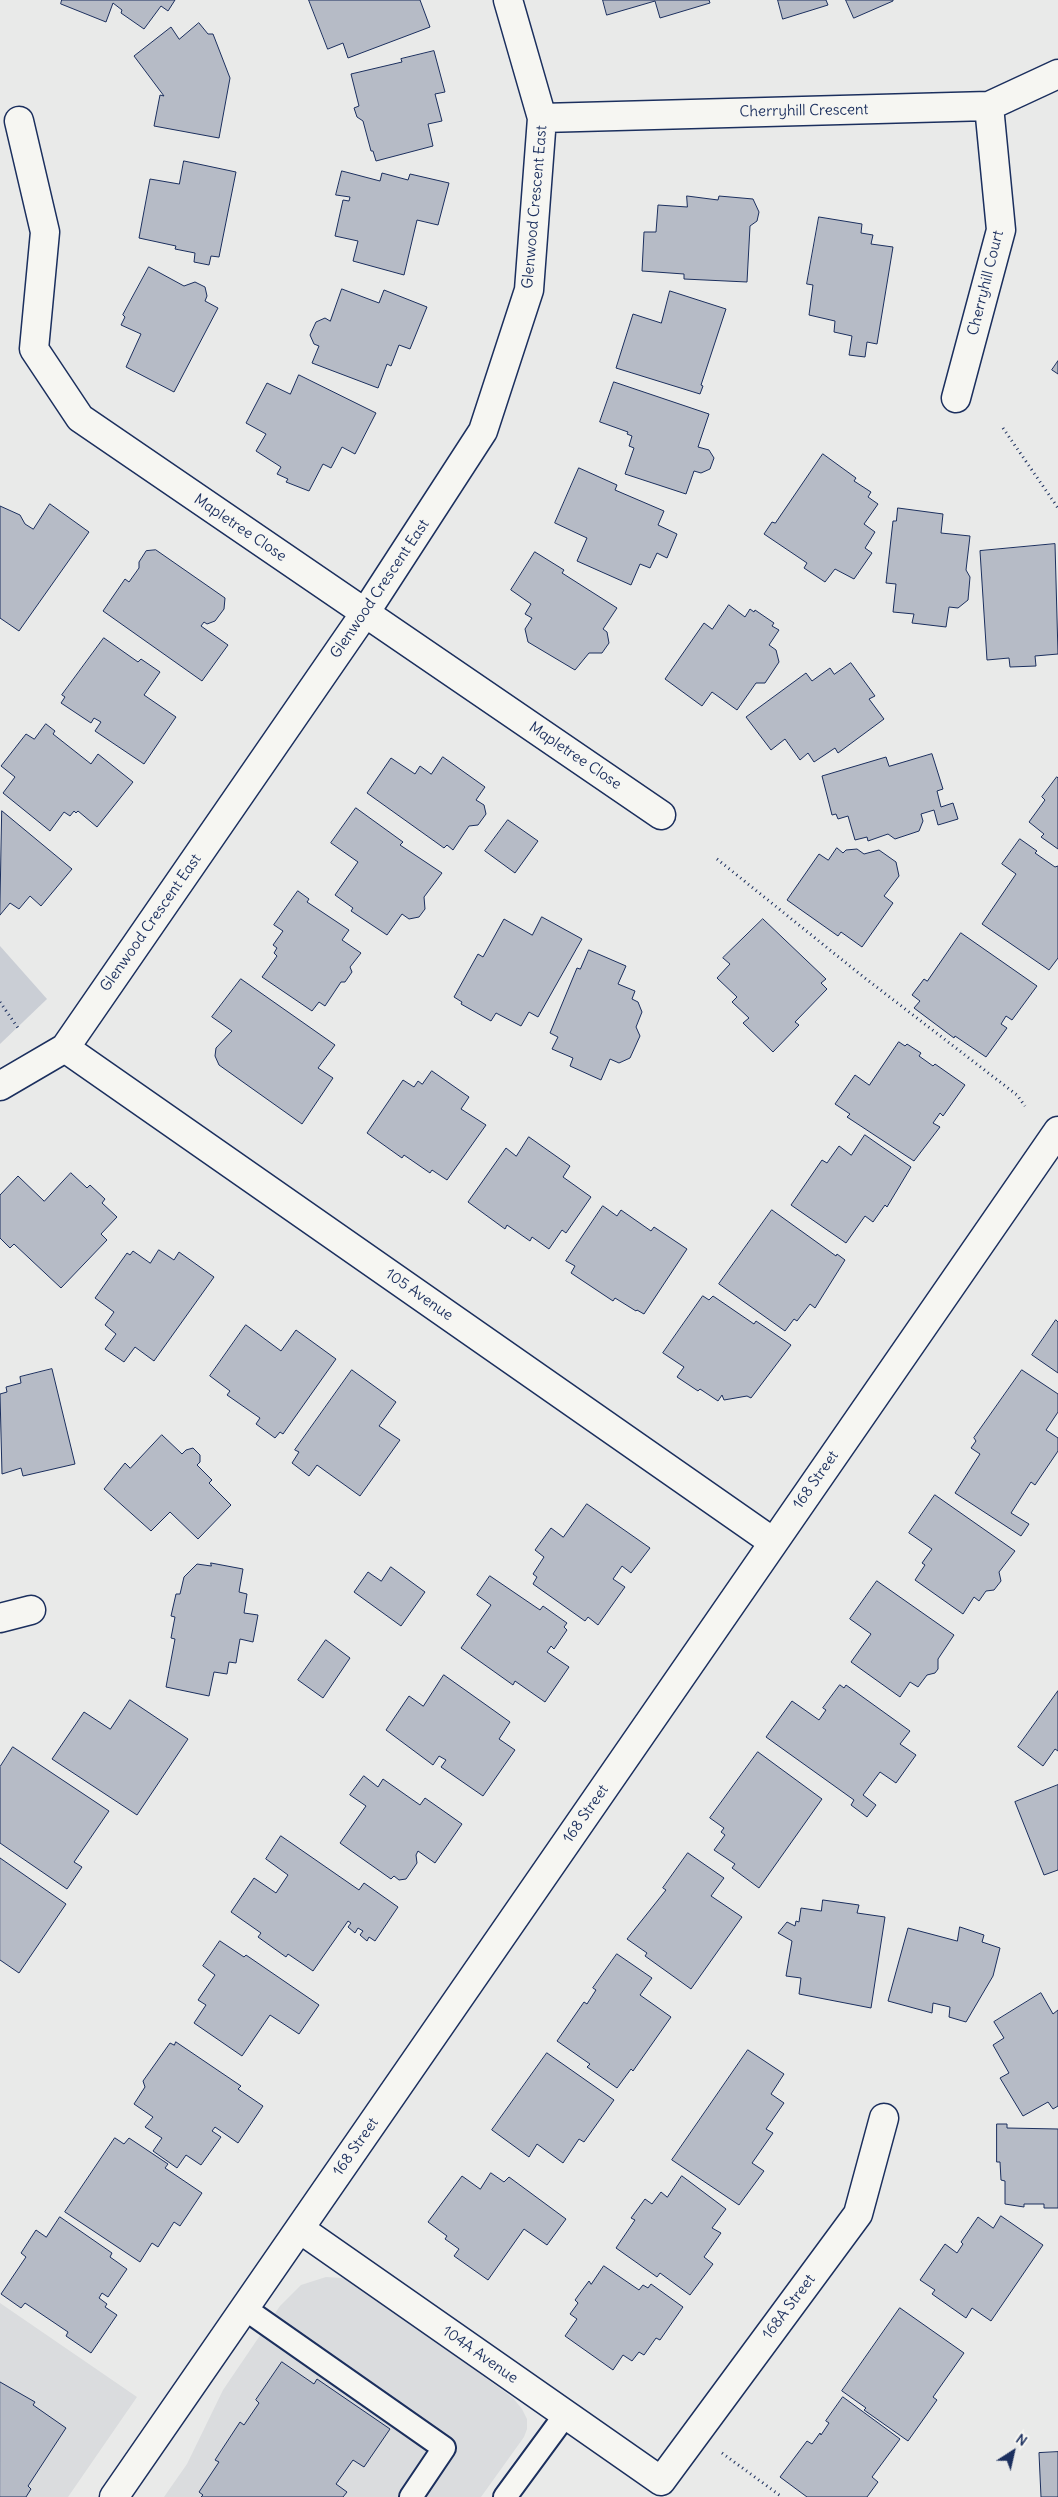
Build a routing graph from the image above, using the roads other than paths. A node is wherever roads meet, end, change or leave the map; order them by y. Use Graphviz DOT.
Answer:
graph roads {
  1 [pos="508,0"];
  2 [pos="1058,74"];
  3 [pos="989,106"];
  4 [pos="542,118"];
  5 [pos="19,121"];
  6 [pos="956,398"];
  7 [pos="365,613"];
  8 [pos="661,815"];
  9 [pos="65,1048"];
  10 [pos="0,1086"];
  11 [pos="1055,1142"];
  12 [pos="773,1542"];
  13 [pos="31,1610"];
  14 [pos="0,1618"];
  15 [pos="884,2118"];
  16 [pos="300,2229"];
  17 [pos="244,2308"];
  18 [pos="566,2414"];
  19 [pos="661,2481"];
  20 [pos="114,2497"];
  21 [pos="411,2497"];
  22 [pos="505,2497"];
  1 -- 4 [label="street, Glenwood Crescent East"];
  2 -- 3 [label="street, Cherryhill Crescent"];
  3 -- 4 [label="street, Cherryhill Crescent"];
  3 -- 6 [label="street, Cherryhill Court"];
  4 -- 7 [label="street, Glenwood Crescent East"];
  5 -- 7 [label="street, Mapletree Close"];
  7 -- 8 [label="street, Mapletree Close"];
  7 -- 9 [label="street, Glenwood Crescent East"];
  9 -- 10 [label="street, Glenwood Crescent East"];
  9 -- 12 [label="street, 105 Avenue"];
  11 -- 12 [label="street, 168 Street"];
  12 -- 16 [label="street, 168 Street"];
  13 -- 14 [label="street"];
  15 -- 19 [label="street, 168A Street"];
  16 -- 17 [label="street, 168 Street"];
  16 -- 18 [label="street, 104A Avenue"];
  17 -- 20 [label="street, 168 Street"];
  17 -- 21 [label="lane"];
  18 -- 19 [label="street, 104A Avenue"];
  18 -- 22 [label="lane"];
}
